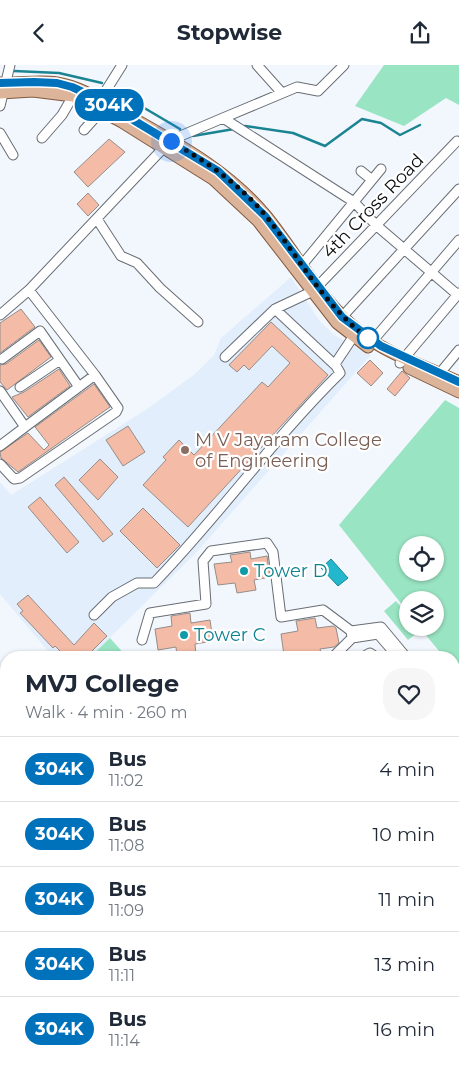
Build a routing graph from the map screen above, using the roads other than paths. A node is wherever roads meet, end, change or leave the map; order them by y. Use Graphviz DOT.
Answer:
graph roads {
  1 [pos="10,65"];
  2 [pos="122,65"];
  3 [pos="257,65"];
  4 [pos="344,65"];
  5 [pos="2,88"];
  6 [pos="282,93"];
  7 [pos="73,97"];
  8 [pos="101,105"];
  9 [pos="0,106"];
  10 [pos="223,118"];
  11 [pos="84,130"];
  12 [pos="0,133"];
  13 [pos="42,137"];
  14 [pos="457,141"];
  15 [pos="168,144"];
  16 [pos="13,155"];
  17 [pos="381,169"];
  18 [pos="361,171"];
  19 [pos="372,180"];
  20 [pos="230,187"];
  21 [pos="459,189"];
  22 [pos="354,202"];
  23 [pos="96,219"];
  24 [pos="377,225"];
  25 [pos="459,240"];
  26 [pos="403,249"];
  27 [pos="302,265"];
  28 [pos="430,271"];
  29 [pos="30,289"];
  30 [pos="314,289"];
  31 [pos="458,294"];
  32 [pos="275,309"];
  33 [pos="0,315"];
  34 [pos="342,317"];
  35 [pos="198,322"];
  36 [pos="353,337"];
  37 [pos="369,344"];
  38 [pos="459,350"];
  39 [pos="226,357"];
  40 [pos="2,359"];
  41 [pos="60,360"];
  42 [pos="402,361"];
  43 [pos="336,366"];
  44 [pos="440,373"];
  45 [pos="95,375"];
  46 [pos="459,382"];
  47 [pos="20,387"];
  48 [pos="79,387"];
  49 [pos="0,391"];
  50 [pos="459,392"];
  51 [pos="25,427"];
  52 [pos="0,446"];
  53 [pos="0,464"];
  54 [pos="94,615"];
  55 [pos="351,634"];
  56 [pos="142,640"];
  57 [pos="338,651"];
  58 [pos="393,651"];
  59 [pos="401,651"];
  1 -- 5 [label="street"];
  2 -- 8 [label="street"];
  3 -- 6 [label="street"];
  4 -- 6 [label="street"];
  5 -- 7 [label="main road"];
  5 -- 8 [label="main road"];
  5 -- 9 [label="street"];
  6 -- 10 [label="street"];
  7 -- 8 [label="main road"];
  7 -- 13 [label="street"];
  8 -- 11 [label="street"];
  8 -- 15 [label="main road"];
  10 -- 15 [label="street"];
  10 -- 22 [label="street"];
  12 -- 16 [label="street"];
  14 -- 24 [label="street, 4th Cross Road"];
  15 -- 20 [label="main road"];
  15 -- 23 [label="street"];
  17 -- 19 [label="street"];
  18 -- 19 [label="street"];
  19 -- 22 [label="street"];
  20 -- 27 [label="main road"];
  20 -- 30 [label="main road"];
  21 -- 26 [label="street"];
  22 -- 24 [label="street"];
  22 -- 27 [label="street"];
  23 -- 29 [label="street"];
  23 -- 35 [label="street"];
  24 -- 26 [label="street"];
  24 -- 30 [label="street, 4th Cross Road"];
  25 -- 28 [label="street"];
  26 -- 28 [label="street"];
  26 -- 34 [label="street"];
  27 -- 30 [label="main road"];
  28 -- 31 [label="street"];
  28 -- 37 [label="street"];
  29 -- 33 [label="street"];
  29 -- 45 [label="street"];
  30 -- 32 [label="street"];
  30 -- 34 [label="main road"];
  30 -- 36 [label="main road"];
  31 -- 42 [label="street"];
  32 -- 39 [label="street"];
  32 -- 43 [label="street"];
  34 -- 37 [label="main road"];
  36 -- 37 [label="main road"];
  36 -- 43 [label="street"];
  37 -- 42 [label="main road"];
  38 -- 44 [label="street"];
  40 -- 41 [label="street"];
  41 -- 47 [label="street"];
  41 -- 48 [label="street"];
  42 -- 44 [label="main road"];
  42 -- 50 [label="main road"];
  43 -- 54 [label="street"];
  44 -- 46 [label="main road"];
  45 -- 48 [label="street"];
  45 -- 53 [label="street"];
  48 -- 51 [label="street"];
  49 -- 51 [label="street"];
  51 -- 52 [label="street"];
  55 -- 56 [label="street"];
  55 -- 57 [label="street"];
  55 -- 58 [label="street"];
  55 -- 59 [label="street"];
}
